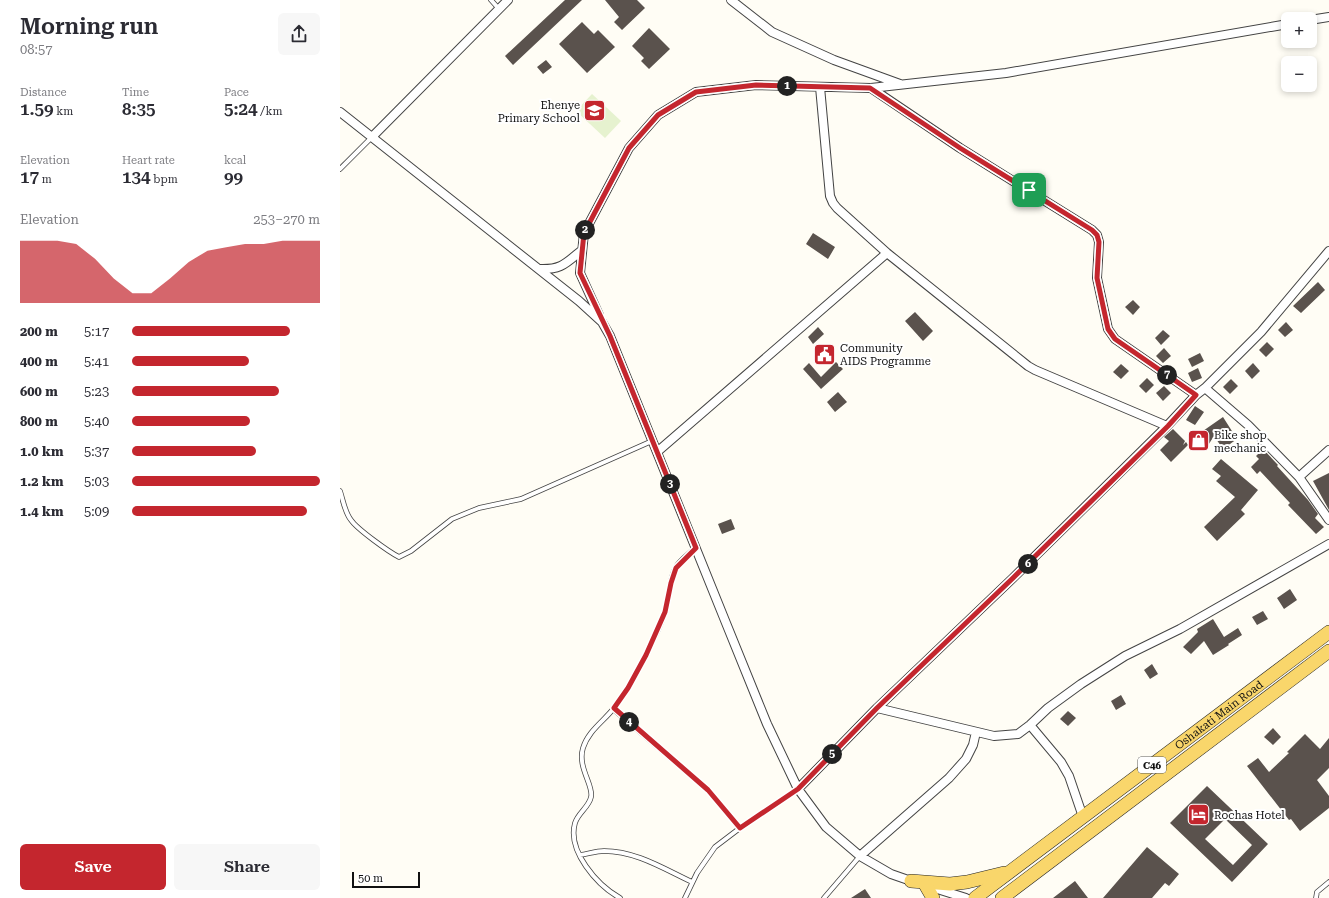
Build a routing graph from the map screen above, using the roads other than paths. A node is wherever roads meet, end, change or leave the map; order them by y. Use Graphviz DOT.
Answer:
graph roads {
  1 [pos="491,0"];
  2 [pos="508,0"];
  3 [pos="731,0"];
  4 [pos="499,9"];
  5 [pos="1329,17"];
  6 [pos="1317,19"];
  7 [pos="1281,25"];
  8 [pos="903,85"];
  9 [pos="820,87"];
  10 [pos="870,88"];
  11 [pos="340,112"];
  12 [pos="372,137"];
  13 [pos="340,169"];
  14 [pos="582,250"];
  15 [pos="1329,250"];
  16 [pos="887,253"];
  17 [pos="539,269"];
  18 [pos="602,322"];
  19 [pos="1205,388"];
  20 [pos="1196,395"];
  21 [pos="1168,426"];
  22 [pos="652,441"];
  23 [pos="1329,450"];
  24 [pos="657,452"];
  25 [pos="1299,476"];
  26 [pos="340,491"];
  27 [pos="1329,520"];
  28 [pos="1329,544"];
  29 [pos="696,548"];
  30 [pos="1329,632"];
  31 [pos="1329,651"];
  32 [pos="614,708"];
  33 [pos="877,708"];
  34 [pos="1030,725"];
  35 [pos="976,732"];
  36 [pos="798,789"];
  37 [pos="1083,817"];
  38 [pos="740,828"];
  39 [pos="580,855"];
  40 [pos="860,856"];
  41 [pos="1009,872"];
  42 [pos="911,881"];
  43 [pos="692,882"];
  44 [pos="1329,882"];
  45 [pos="926,886"];
  46 [pos="1006,896"];
  47 [pos="620,898"];
  48 [pos="685,898"];
  49 [pos="824,898"];
  50 [pos="933,898"];
  51 [pos="966,898"];
  52 [pos="975,898"];
  53 [pos="1316,898"];
  1 -- 4 [label="lane"];
  2 -- 4 [label="street"];
  3 -- 8 [label="street"];
  4 -- 12 [label="street"];
  5 -- 6 [label="street"];
  7 -- 8 [label="street"];
  8 -- 10 [label="street"];
  9 -- 10 [label="street"];
  9 -- 14 [label="street"];
  9 -- 16 [label="street"];
  10 -- 20 [label="street"];
  11 -- 12 [label="street"];
  12 -- 13 [label="lane"];
  12 -- 17 [label="street"];
  14 -- 17 [label="street"];
  14 -- 18 [label="street"];
  15 -- 19 [label="street"];
  16 -- 21 [label="street"];
  16 -- 24 [label="street"];
  17 -- 18 [label="street"];
  18 -- 22 [label="street"];
  19 -- 20 [label="street"];
  19 -- 25 [label="street"];
  20 -- 21 [label="street"];
  21 -- 33 [label="street"];
  22 -- 24 [label="street"];
  22 -- 26 [label="lane"];
  23 -- 25 [label="street"];
  24 -- 29 [label="street"];
  25 -- 27 [label="street"];
  28 -- 34 [label="street"];
  29 -- 32 [label="lane"];
  29 -- 36 [label="street"];
  30 -- 37 [label="main road, Oshakati Main Road / C46"];
  31 -- 46 [label="main road, Oshakati Main Road / C46"];
  32 -- 38 [label="lane"];
  32 -- 39 [label="lane"];
  33 -- 35 [label="street"];
  33 -- 36 [label="street"];
  34 -- 35 [label="street"];
  34 -- 37 [label="street"];
  35 -- 40 [label="street"];
  36 -- 38 [label="lane"];
  36 -- 40 [label="street"];
  37 -- 41 [label="main road, Oshakati Main Road / C46"];
  38 -- 43 [label="lane"];
  39 -- 43 [label="lane"];
  39 -- 47 [label="lane"];
  40 -- 42 [label="street"];
  40 -- 49 [label="lane"];
  41 -- 42 [label="main road"];
  41 -- 52 [label="main road, Oshakati Main Road / C46"];
  42 -- 45 [label="street"];
  43 -- 48 [label="lane"];
  44 -- 53 [label="lane"];
  45 -- 50 [label="main road"];
  45 -- 51 [label="street"];
}
